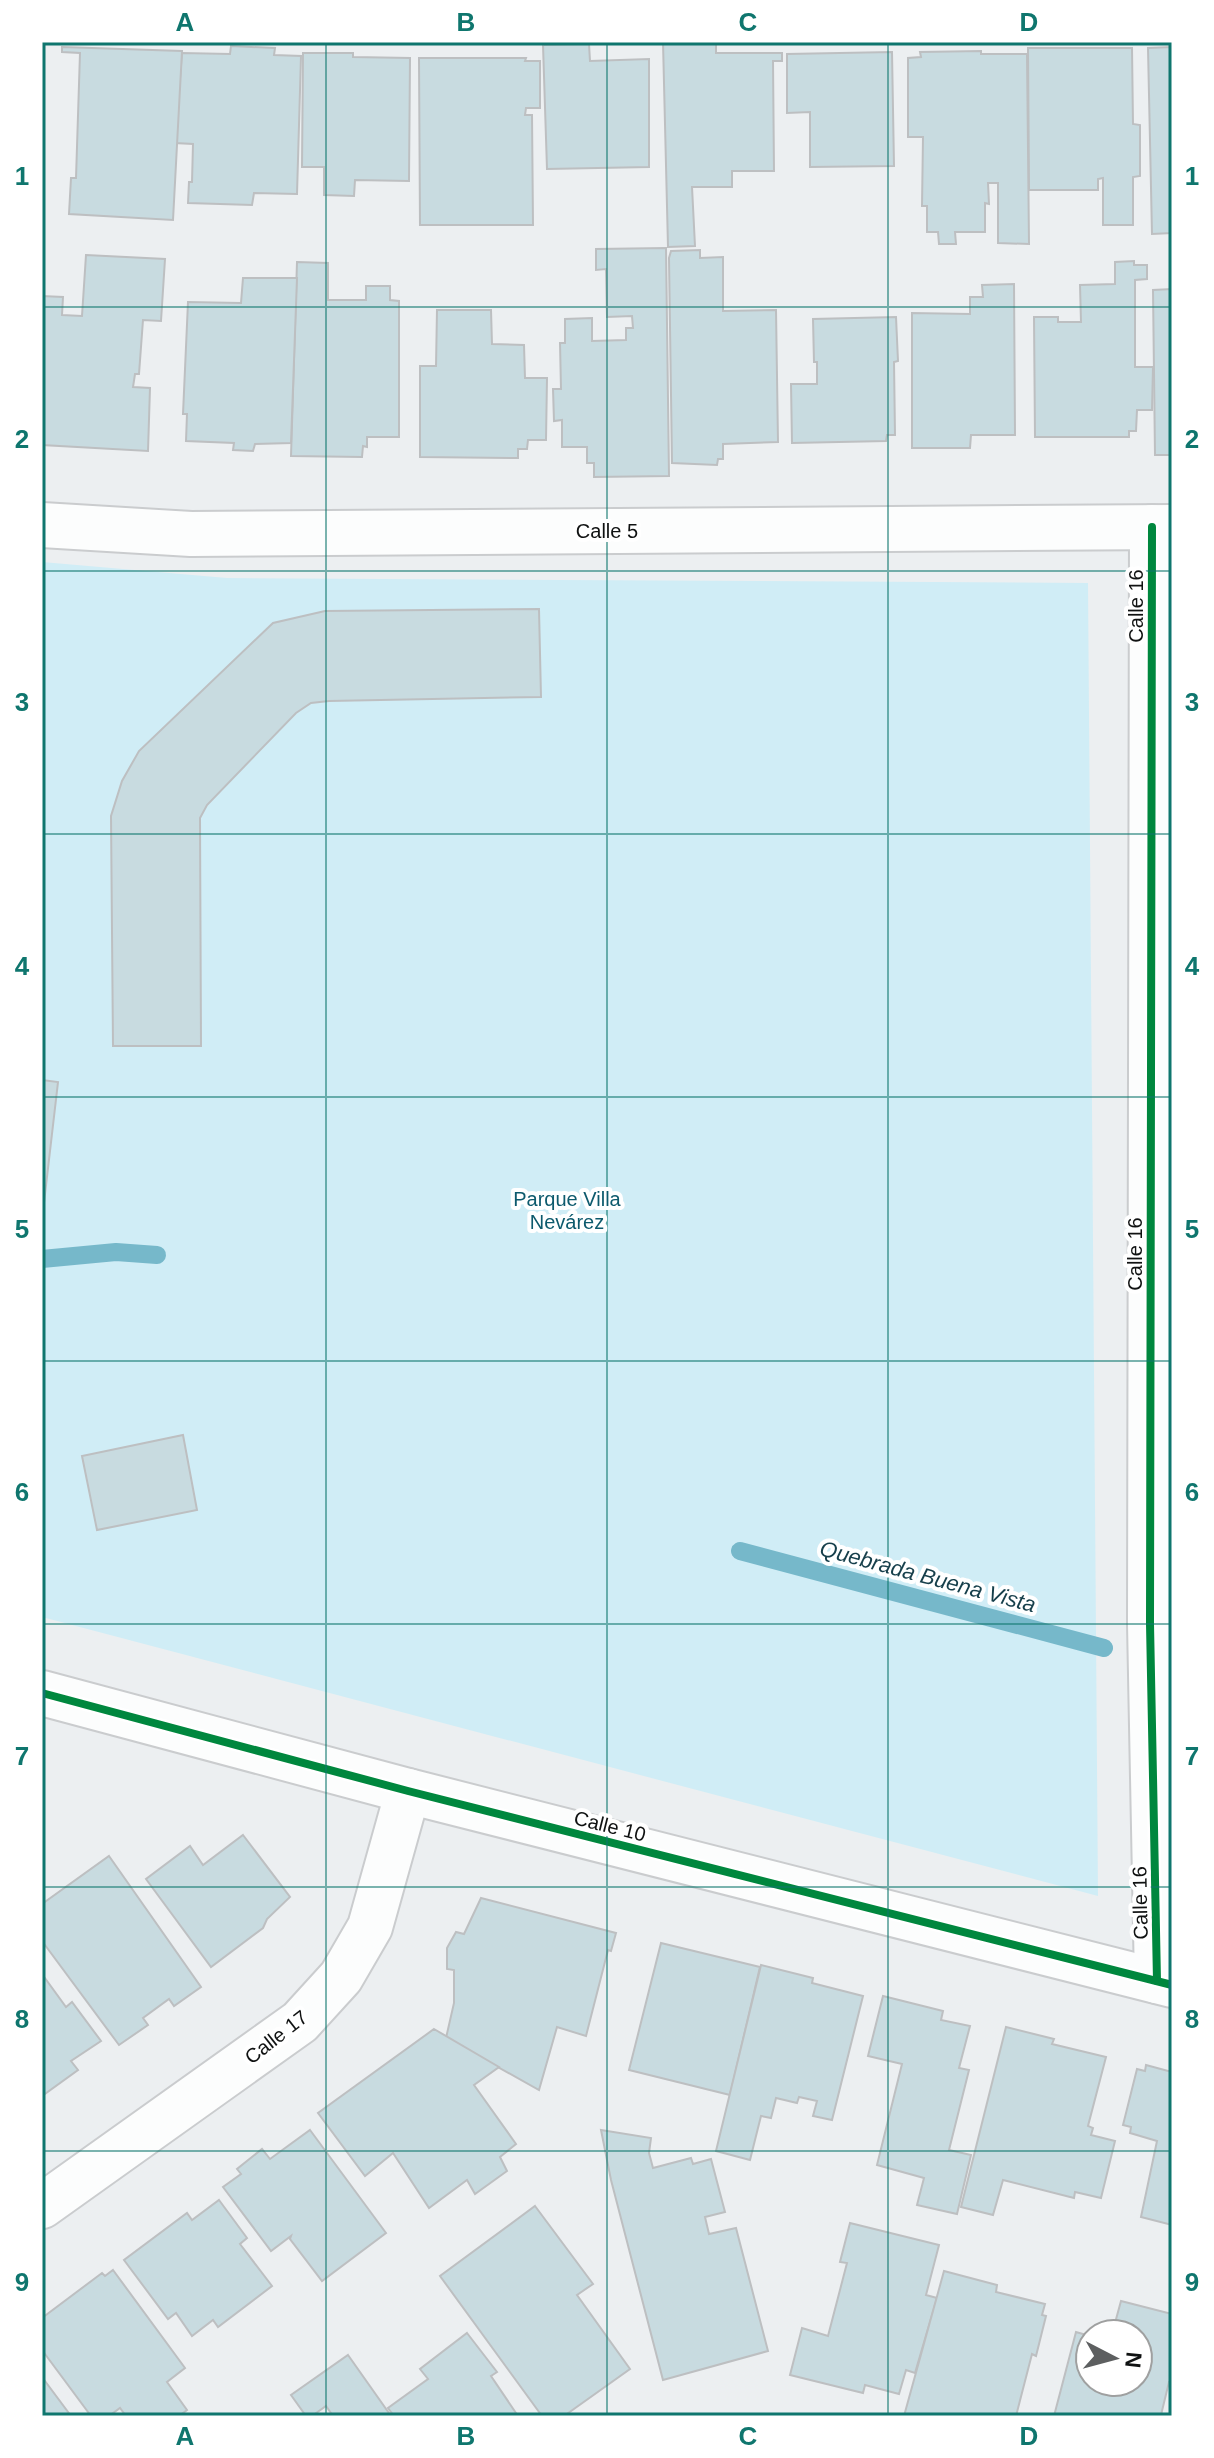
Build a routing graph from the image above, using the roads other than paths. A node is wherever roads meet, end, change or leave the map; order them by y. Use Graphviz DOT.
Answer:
graph roads {
  1 [pos="42,525"];
  2 [pos="1162,527"];
  3 [pos="42,1693"];
  4 [pos="408,1791"];
  5 [pos="1164,1983"];
  6 [pos="42,2206"];
  1 -- 2 [label="street, Calle 5"];
  2 -- 5 [label="street, Calle 16"];
  3 -- 4 [label="street, Calle 10"];
  4 -- 5 [label="street, Calle 10"];
  4 -- 6 [label="street, Calle 17"];
}
